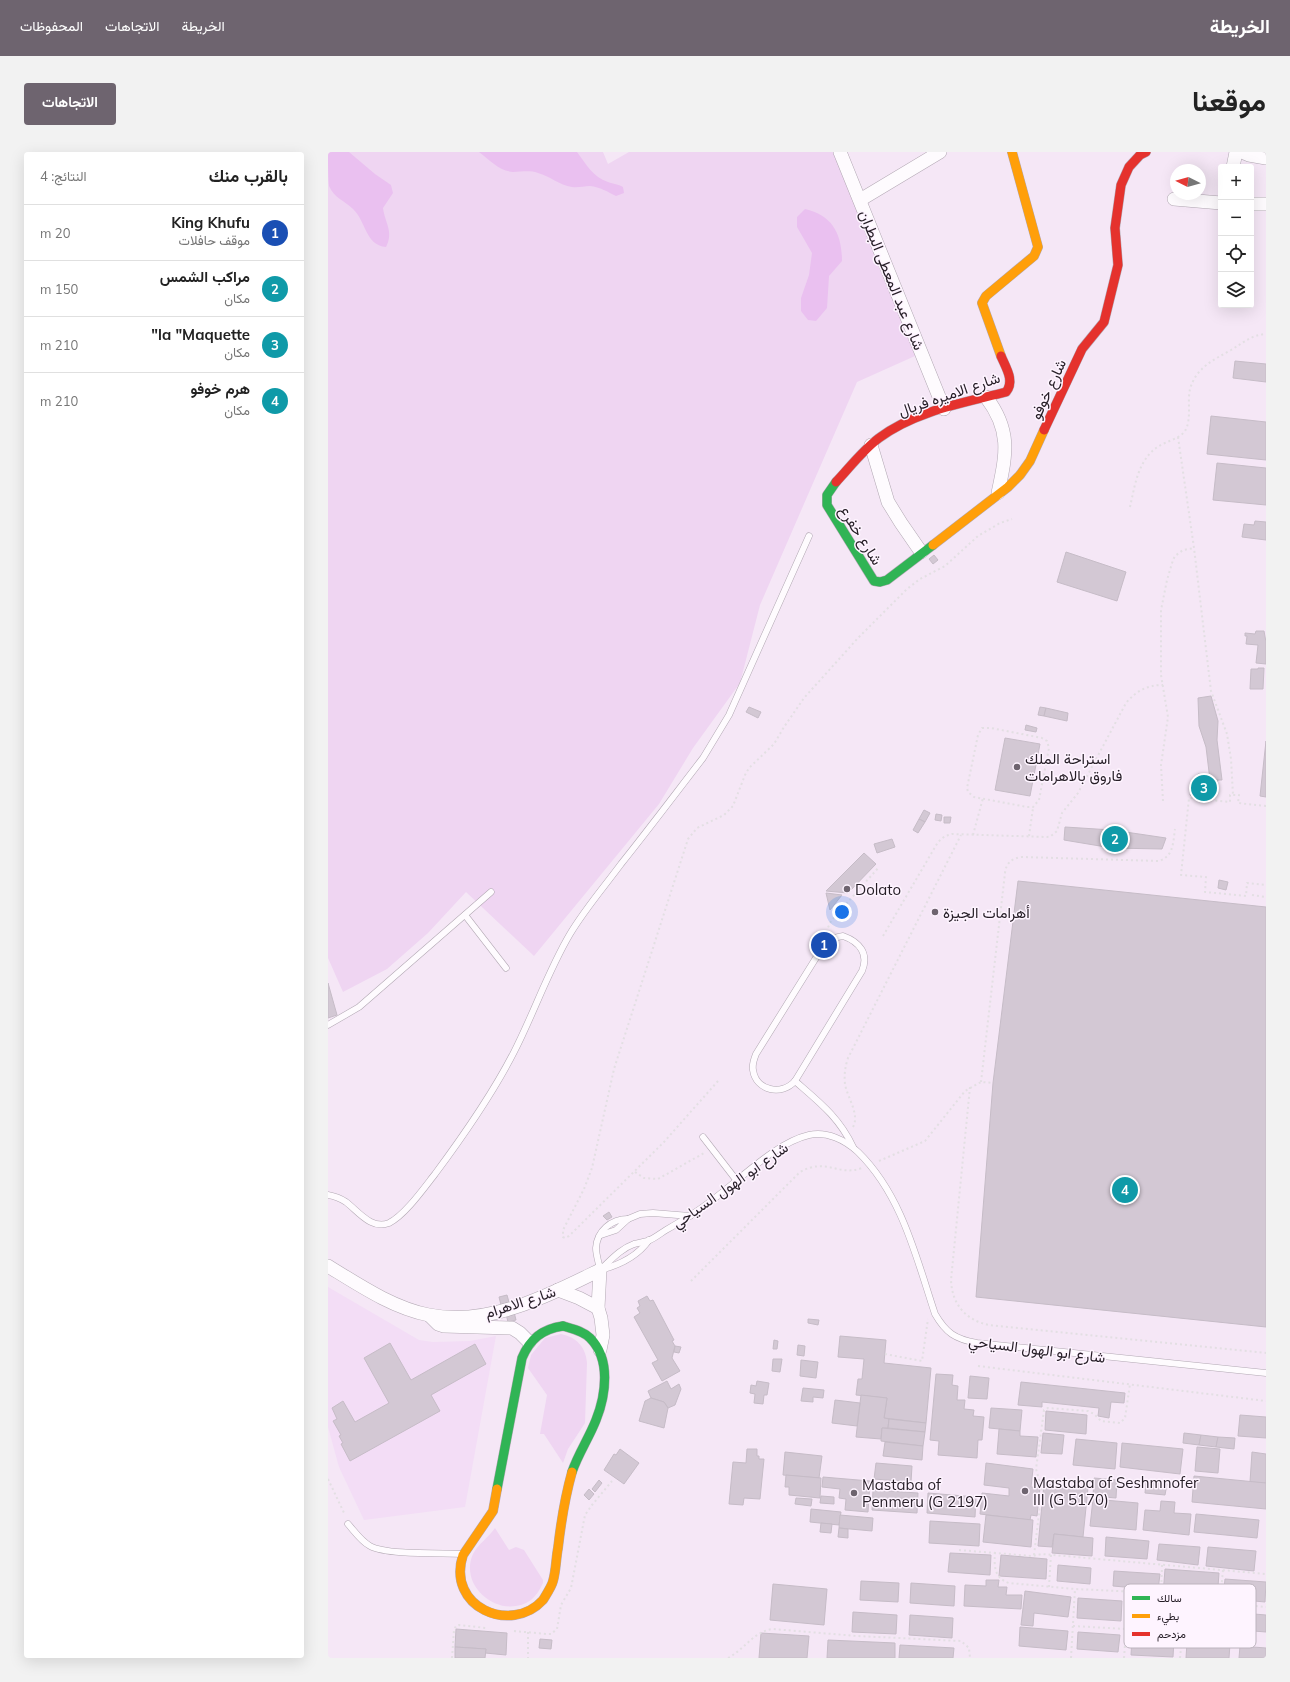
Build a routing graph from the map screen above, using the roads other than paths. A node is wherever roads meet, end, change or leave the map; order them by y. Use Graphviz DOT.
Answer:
graph roads {
  1 [pos="840,152"];
  2 [pos="940,152"];
  3 [pos="1012,152"];
  4 [pos="1146,152"];
  5 [pos="1236,152"];
  6 [pos="1242,152"];
  7 [pos="1266,158"];
  8 [pos="1234,164"];
  9 [pos="860,200"];
  10 [pos="1174,200"];
  11 [pos="1218,203"];
  12 [pos="1254,204"];
  13 [pos="1266,204"];
  14 [pos="986,397"];
  15 [pos="944,409"];
  16 [pos="871,445"];
  17 [pos="998,494"];
  18 [pos="826,498"];
  19 [pos="809,536"];
  20 [pos="921,552"];
  21 [pos="878,583"];
  22 [pos="491,892"];
  23 [pos="465,915"];
  24 [pos="506,968"];
  25 [pos="328,1025"];
  26 [pos="795,1081"];
  27 [pos="703,1137"];
  28 [pos="853,1148"];
  29 [pos="737,1181"];
  30 [pos="328,1195"];
  31 [pos="690,1216"];
  32 [pos="649,1240"];
  33 [pos="328,1266"];
  34 [pos="600,1270"];
  35 [pos="558,1290"];
  36 [pos="598,1308"];
  37 [pos="429,1315"];
  38 [pos="529,1342"];
  39 [pos="600,1350"];
  40 [pos="1266,1373"];
  41 [pos="348,1524"];
  42 [pos="463,1554"];
  1 -- 9 [label="street, شارع عبد المعطى البطران"];
  2 -- 9 [label="street"];
  3 -- 14 [label="street, شارع الاميره فريال"];
  4 -- 17 [label="street, شارع خوفو"];
  5 -- 8 [label="street"];
  6 -- 7 [label="street"];
  9 -- 15 [label="street, شارع عبد المعطى البطران"];
  10 -- 11 [label="street"];
  12 -- 13 [label="street"];
  14 -- 15 [label="street, شارع الاميره فريال"];
  14 -- 17 [label="street"];
  15 -- 16 [label="street, شارع الاميره فريال"];
  16 -- 18 [label="street, شارع الاميره فريال"];
  16 -- 20 [label="street"];
  17 -- 20 [label="street, شارع خوفو"];
  18 -- 21 [label="street, شارع خفرع"];
  19 -- 30 [label="lane"];
  20 -- 21 [label="street, شارع خوفو"];
  22 -- 23 [label="lane"];
  23 -- 24 [label="lane"];
  23 -- 25 [label="lane"];
  26 -- 26 [label="lane"];
  26 -- 28 [label="lane"];
  27 -- 29 [label="lane"];
  28 -- 29 [label="lane, شارع ابو الهول السياحي"];
  28 -- 40 [label="lane, شارع ابو الهول السياحي"];
  29 -- 31 [label="lane, شارع ابو الهول السياحي"];
  31 -- 32 [label="lane, شارع ابو الهول السياحي"];
  31 -- 34 [label="lane"];
  32 -- 34 [label="lane, شارع ابو الهول السياحي"];
  32 -- 34 [label="lane, شارع ابو الهول السياحي"];
  33 -- 37 [label="street, شارع الاهرام"];
  34 -- 35 [label="street, شارع الاهرام"];
  34 -- 36 [label="street"];
  35 -- 36 [label="street"];
  35 -- 37 [label="street, شارع الاهرام"];
  36 -- 39 [label="street"];
  37 -- 38 [label="street"];
  38 -- 39 [label="street"];
  38 -- 42 [label="street"];
  39 -- 42 [label="street"];
  41 -- 42 [label="lane"];
}
